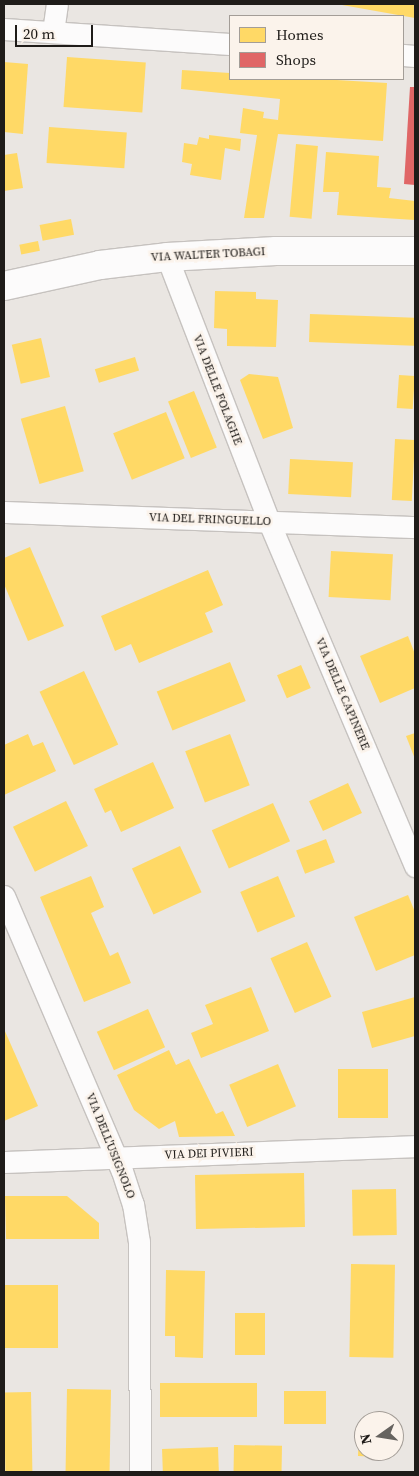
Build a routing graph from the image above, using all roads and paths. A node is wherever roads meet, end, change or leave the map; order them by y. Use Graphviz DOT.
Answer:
graph roads {
  1 [pos="56,4"];
  2 [pos="4,29"];
  3 [pos="54,32"];
  4 [pos="229,44"];
  5 [pos="415,251"];
  6 [pos="167,257"];
  7 [pos="4,286"];
  8 [pos="4,512"];
  9 [pos="269,522"];
  10 [pos="415,528"];
  11 [pos="415,866"];
  12 [pos="4,896"];
  13 [pos="415,1146"];
  14 [pos="116,1158"];
  15 [pos="4,1162"];
  16 [pos="140,1472"];
  1 -- 3 [label="street"];
  2 -- 3 [label="street"];
  3 -- 4 [label="street"];
  5 -- 6 [label="street, VIA WALTER TOBAGI"];
  6 -- 7 [label="street, VIA WALTER TOBAGI"];
  6 -- 9 [label="street, VIA DELLE FOLAGHE"];
  8 -- 9 [label="street, VIA DEL FRINGUELLO"];
  9 -- 10 [label="street, VIA DEL FRINGUELLO"];
  9 -- 11 [label="street, VIA DELLE CAPINERE"];
  12 -- 14 [label="street, VIA DELL'USIGNOLO"];
  13 -- 14 [label="street, VIA DEI PIVIERI"];
  14 -- 15 [label="street, VIA DEI PIVIERI"];
  14 -- 16 [label="street, VIA DELL'USIGNOLO"];
}
